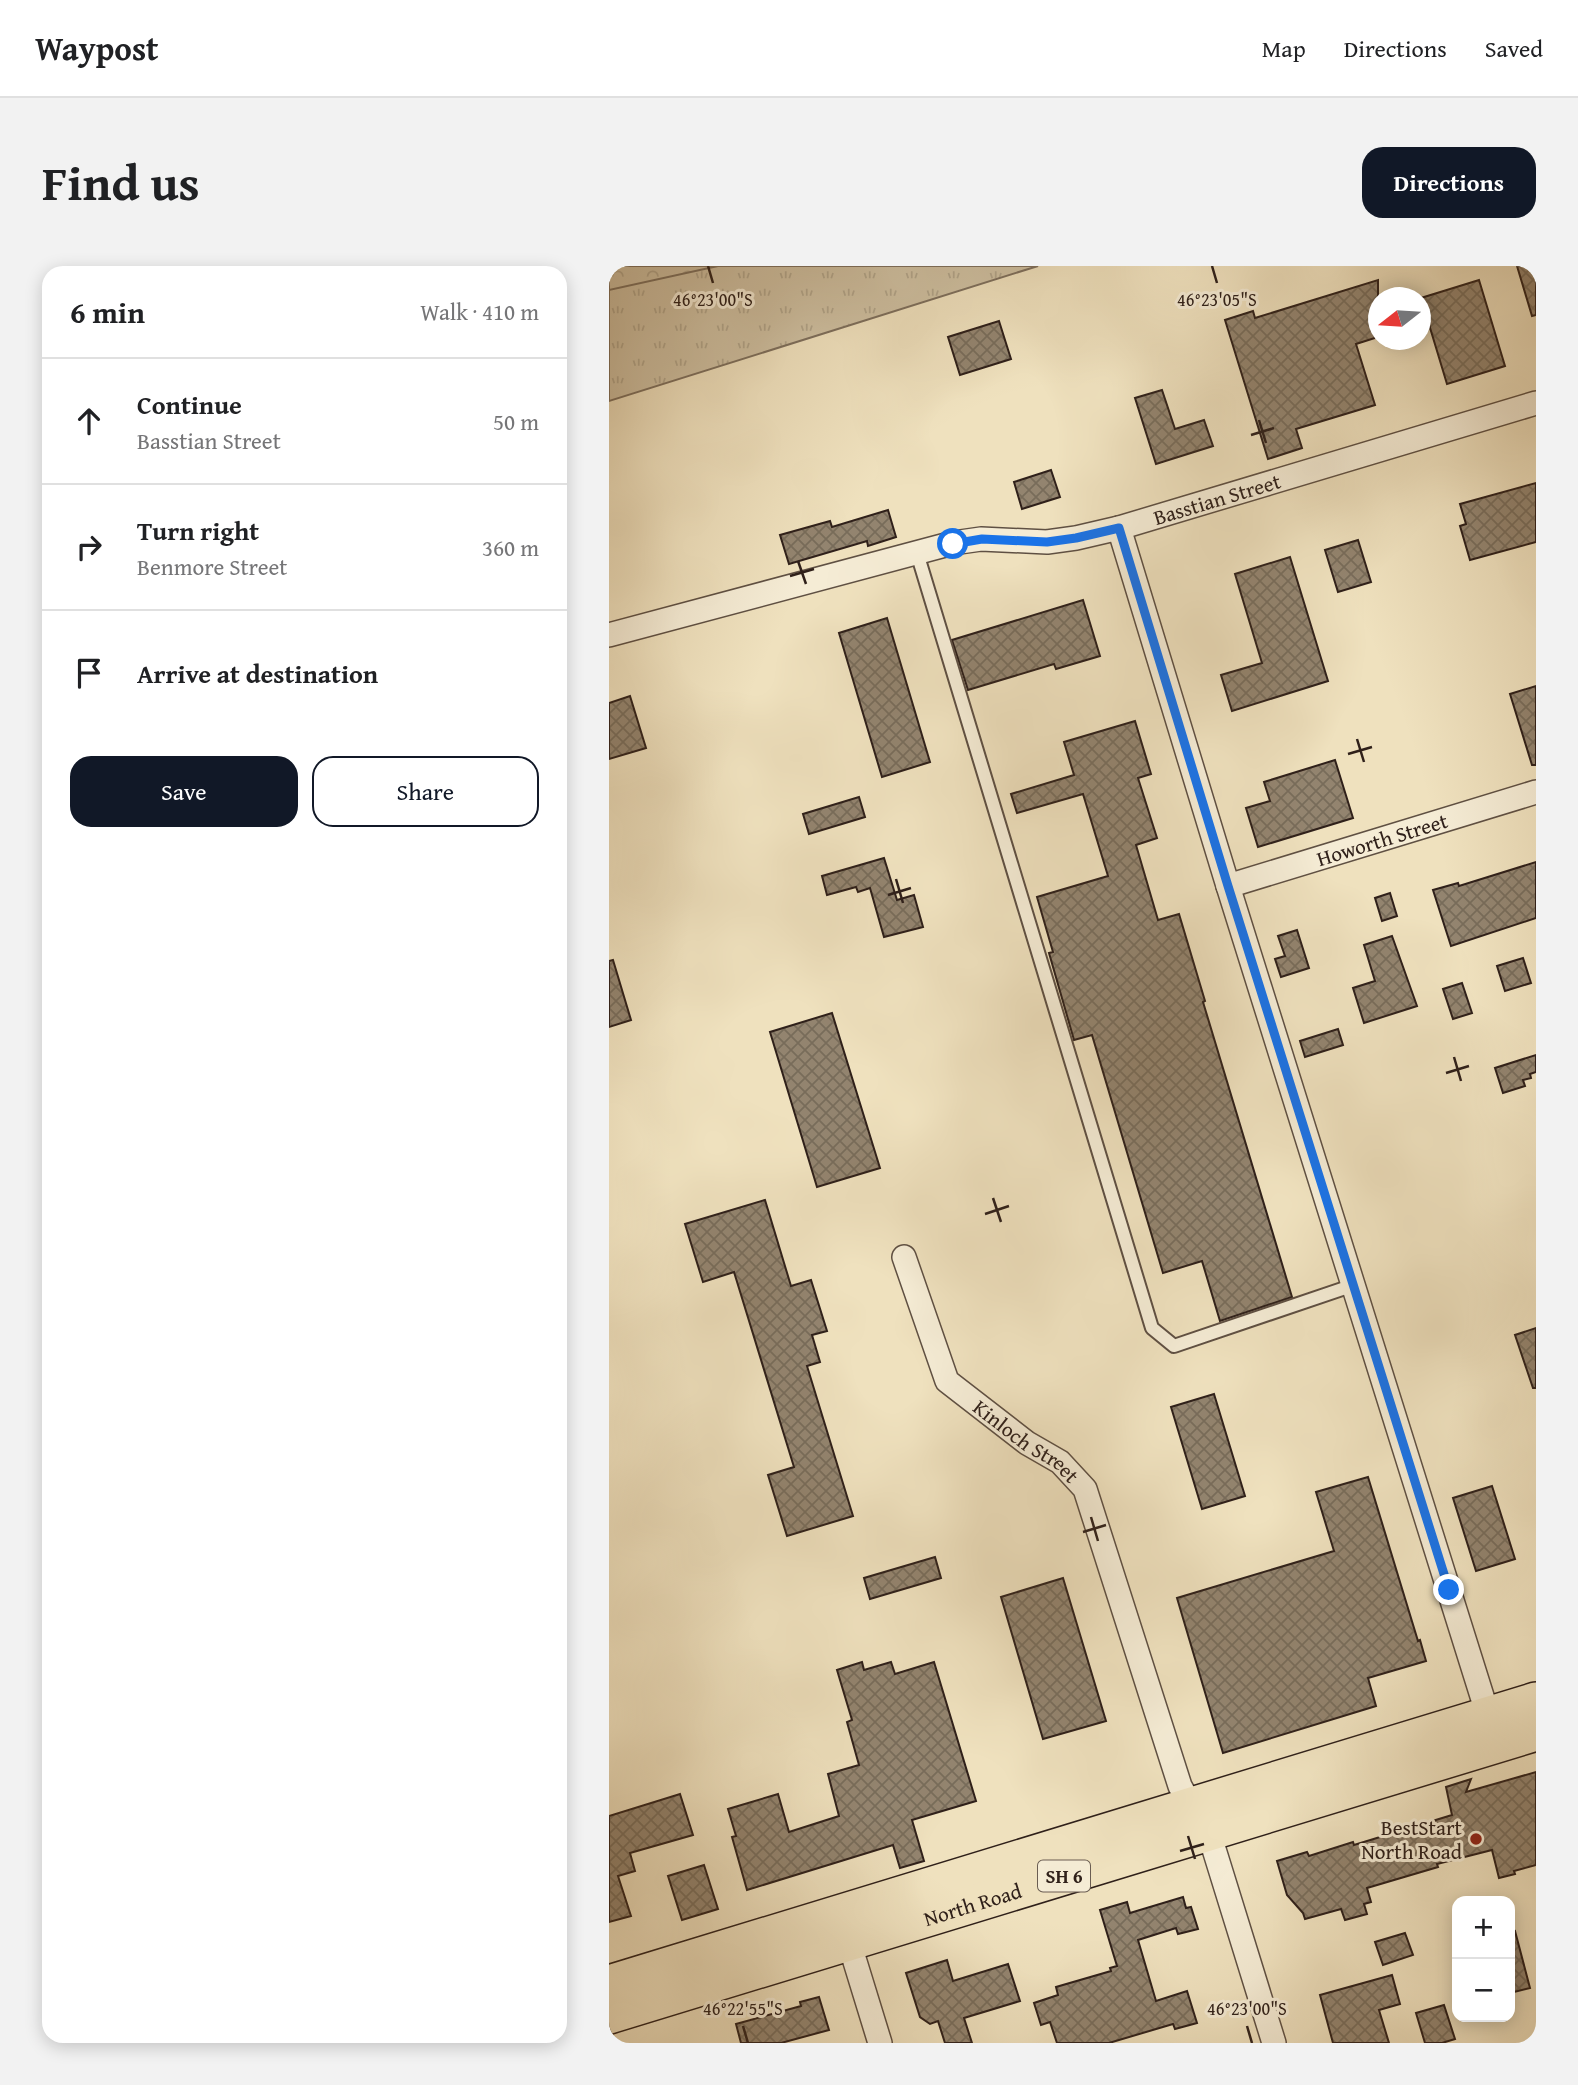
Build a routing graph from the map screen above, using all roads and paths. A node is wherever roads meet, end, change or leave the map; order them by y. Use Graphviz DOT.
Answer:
graph roads {
  1 [pos="1536,403"];
  2 [pos="1119,528"];
  3 [pos="917,553"];
  4 [pos="609,635"];
  5 [pos="1536,792"];
  6 [pos="1228,886"];
  7 [pos="904,1257"];
  8 [pos="1354,1284"];
  9 [pos="1536,1701"];
  10 [pos="1493,1730"];
  11 [pos="1536,1732"];
  12 [pos="1199,1819"];
  13 [pos="845,1928"];
  14 [pos="609,1984"];
  15 [pos="609,2015"];
  16 [pos="880,2043"];
  17 [pos="1274,2043"];
  1 -- 2 [label="street, Basstian Street"];
  2 -- 3 [label="street, Basstian Street"];
  2 -- 6 [label="street"];
  3 -- 4 [label="street, Basstian Street"];
  3 -- 8 [label="lane"];
  5 -- 6 [label="street, Howorth Street"];
  6 -- 8 [label="street"];
  7 -- 12 [label="street, Kinloch Street"];
  8 -- 10 [label="street"];
  9 -- 10 [label="main road, North Road / SH 6"];
  10 -- 11 [label="main road, North Road / SH 6"];
  10 -- 12 [label="main road, North Road / SH 6"];
  12 -- 13 [label="main road, North Road / SH 6"];
  12 -- 17 [label="street, Kinloch Street"];
  13 -- 14 [label="main road, North Road / SH 6"];
  13 -- 15 [label="main road, North Road / SH 6"];
  13 -- 16 [label="street"];
}
